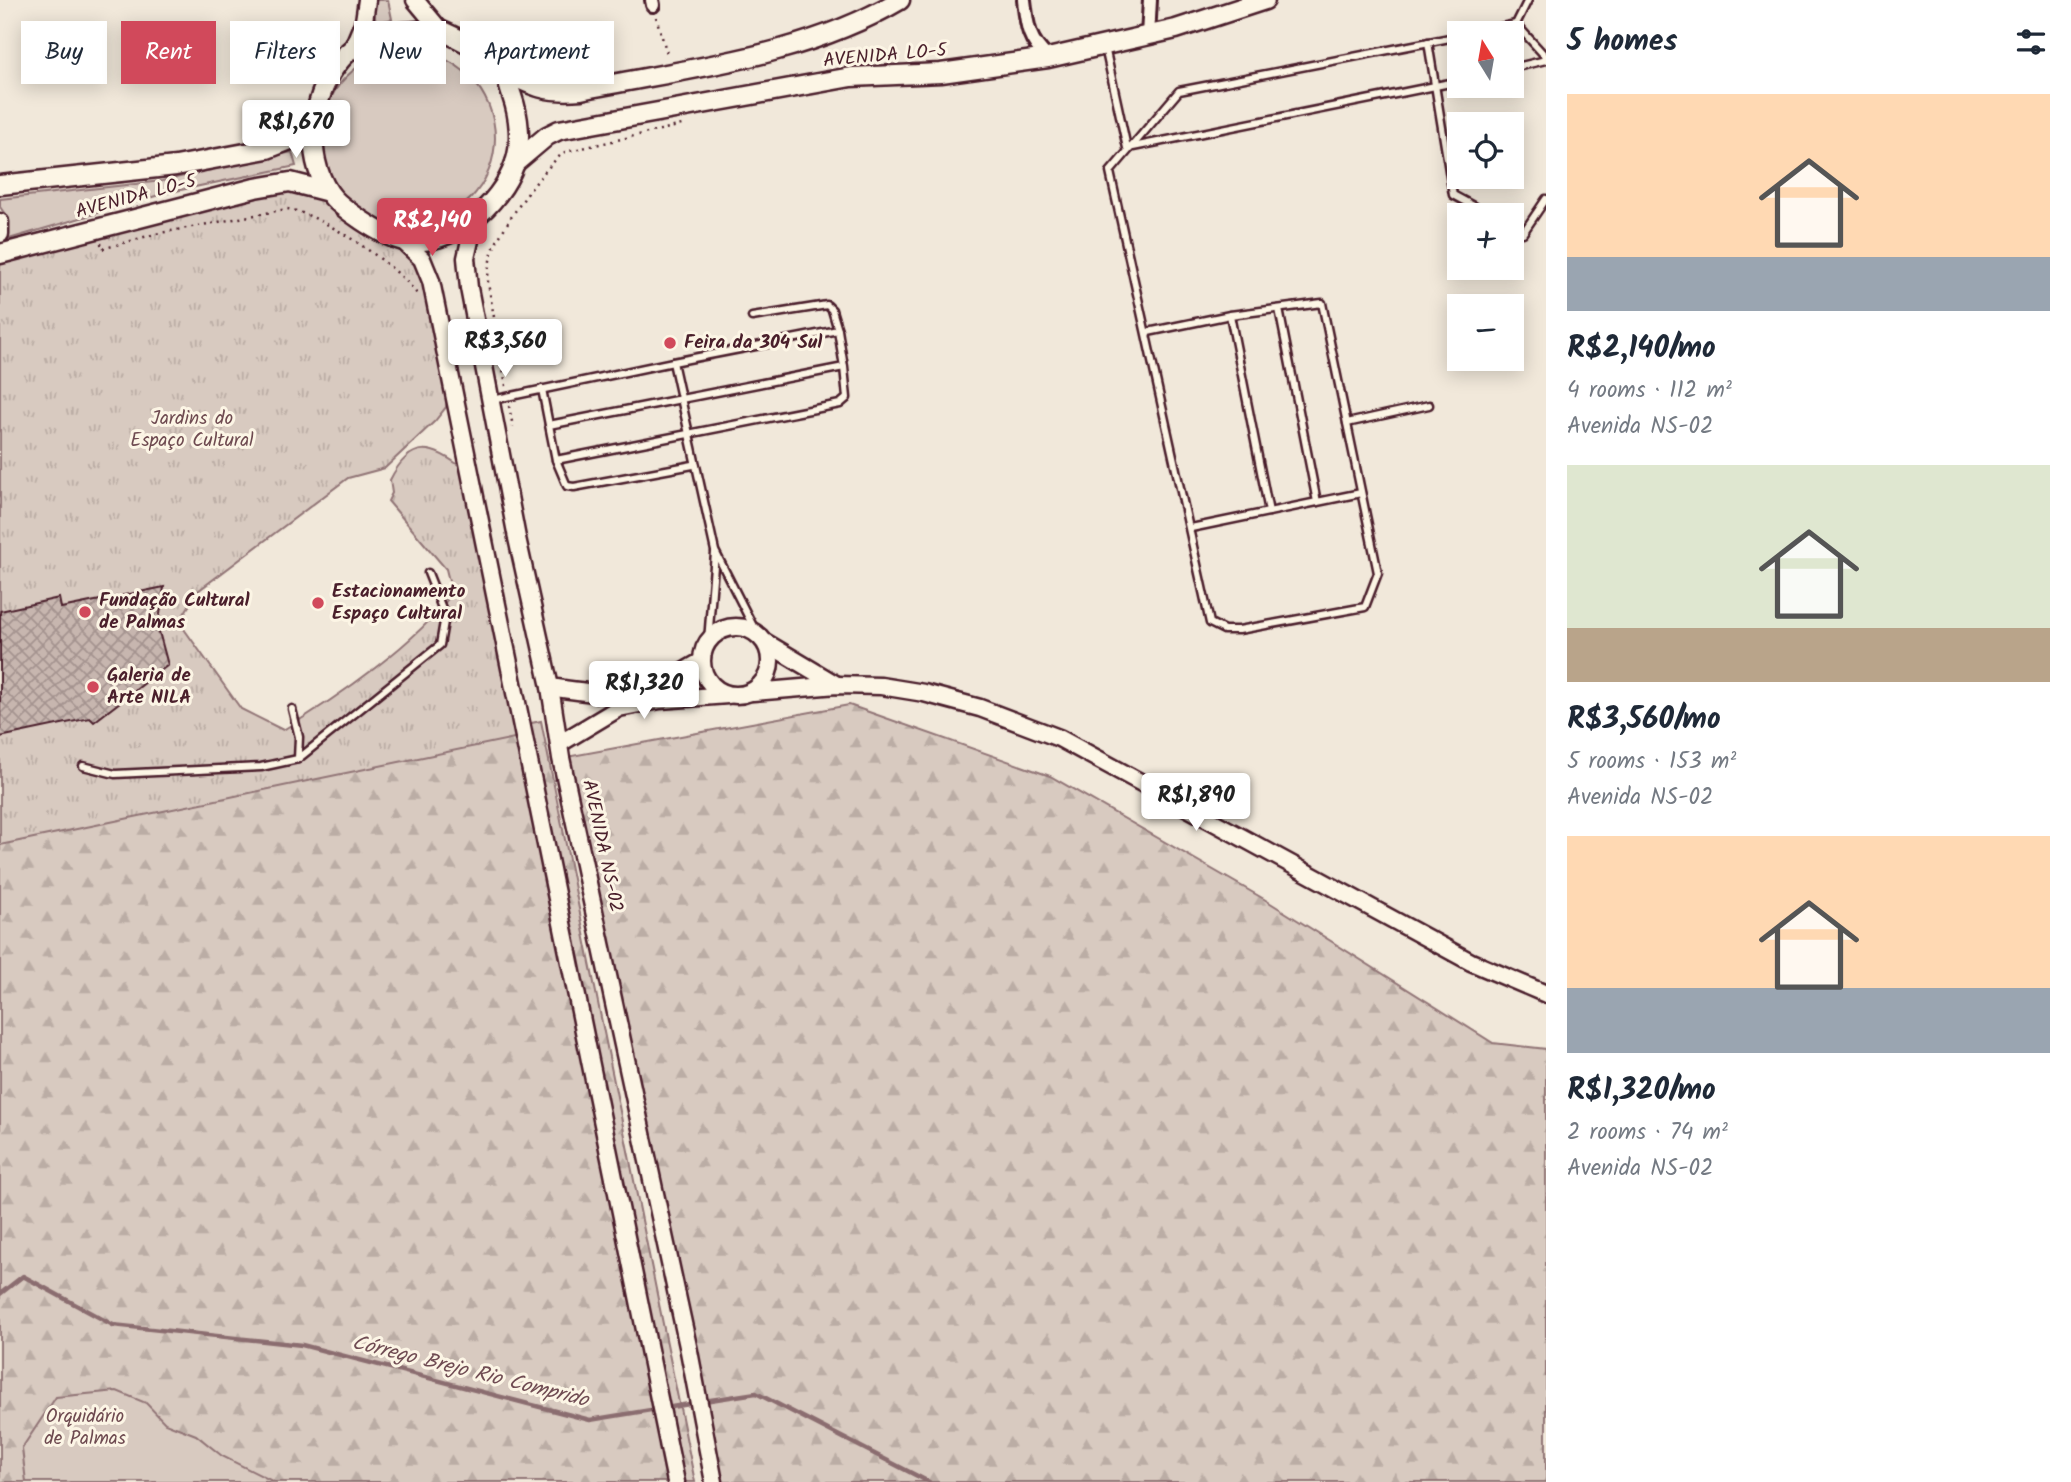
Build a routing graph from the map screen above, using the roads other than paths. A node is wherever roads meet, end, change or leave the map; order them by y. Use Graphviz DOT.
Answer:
graph roads {
  1 [pos="367,0"];
  2 [pos="415,0"];
  3 [pos="900,0"];
  4 [pos="1024,0"];
  5 [pos="1150,0"];
  6 [pos="1265,0"];
  7 [pos="1528,0"];
  8 [pos="432,21"];
  9 [pos="1518,21"];
  10 [pos="1524,32"];
  11 [pos="1148,36"];
  12 [pos="1447,38"];
  13 [pos="1428,42"];
  14 [pos="1105,46"];
  15 [pos="353,47"];
  16 [pos="1048,58"];
  17 [pos="1546,58"];
  18 [pos="1524,64"];
  19 [pos="614,81"];
  20 [pos="508,84"];
  21 [pos="529,84"];
  22 [pos="600,84"];
  23 [pos="1447,84"];
  24 [pos="1437,87"];
  25 [pos="314,123"];
  26 [pos="1127,148"];
  27 [pos="515,163"];
  28 [pos="0,185"];
  29 [pos="325,191"];
  30 [pos="1546,199"];
  31 [pos="1468,203"];
  32 [pos="475,218"];
  33 [pos="0,222"];
  34 [pos="1524,232"];
  35 [pos="0,234"];
  36 [pos="402,241"];
  37 [pos="0,254"];
  38 [pos="1279,309"];
  39 [pos="1230,315"];
  40 [pos="752,317"];
  41 [pos="838,330"];
  42 [pos="1148,332"];
  43 [pos="673,362"];
  44 [pos="844,367"];
  45 [pos="542,389"];
  46 [pos="490,400"];
  47 [pos="680,400"];
  48 [pos="1429,405"];
  49 [pos="1347,424"];
  50 [pos="550,425"];
  51 [pos="687,434"];
  52 [pos="556,460"];
  53 [pos="693,465"];
  54 [pos="1361,493"];
  55 [pos="1317,502"];
  56 [pos="1269,512"];
  57 [pos="1191,528"];
  58 [pos="715,551"];
  59 [pos="428,573"];
  60 [pos="761,638"];
  61 [pos="708,641"];
  62 [pos="701,662"];
  63 [pos="837,685"];
  64 [pos="550,687"];
  65 [pos="752,691"];
  66 [pos="729,695"];
  67 [pos="292,709"];
  68 [pos="559,744"];
  69 [pos="298,759"];
  70 [pos="83,766"];
  71 [pos="1546,994"];
  72 [pos="676,1482"];
  73 [pos="714,1482"];
  1 -- 15 [label="street"];
  2 -- 8 [label="street"];
  3 -- 19 [label="main road, AVENIDA LO-5"];
  4 -- 16 [label="street"];
  5 -- 11 [label="street"];
  6 -- 11 [label="main road, AVENIDA LO-5"];
  7 -- 9 [label="lane"];
  10 -- 17 [label="lane"];
  11 -- 14 [label="main road, AVENIDA LO-5"];
  12 -- 13 [label="lane"];
  13 -- 24 [label="lane"];
  13 -- 26 [label="lane"];
  14 -- 16 [label="main road, AVENIDA LO-5"];
  14 -- 26 [label="lane"];
  15 -- 25 [label="main road"];
  16 -- 27 [label="main road, AVENIDA LO-5"];
  17 -- 18 [label="lane"];
  20 -- 27 [label="main road"];
  21 -- 22 [label="main road, AVENIDA LO-5"];
  23 -- 24 [label="lane"];
  24 -- 26 [label="lane"];
  24 -- 31 [label="lane"];
  25 -- 28 [label="main road, AVENIDA LO-5"];
  25 -- 29 [label="main road"];
  26 -- 42 [label="lane"];
  27 -- 32 [label="main road"];
  29 -- 36 [label="main road"];
  29 -- 37 [label="main road, AVENIDA LO-5"];
  30 -- 34 [label="lane"];
  32 -- 36 [label="main road"];
  32 -- 46 [label="street, AVENIDA NS-02"];
  33 -- 35 [label="street"];
  36 -- 72 [label="street"];
  38 -- 39 [label="lane"];
  38 -- 49 [label="lane"];
  38 -- 55 [label="lane"];
  39 -- 42 [label="lane"];
  39 -- 56 [label="lane"];
  40 -- 41 [label="lane"];
  41 -- 43 [label="lane"];
  41 -- 44 [label="lane"];
  42 -- 57 [label="lane"];
  43 -- 45 [label="lane"];
  43 -- 47 [label="lane"];
  44 -- 47 [label="lane"];
  44 -- 51 [label="lane"];
  45 -- 46 [label="lane"];
  45 -- 50 [label="lane"];
  46 -- 64 [label="street, AVENIDA NS-02"];
  47 -- 50 [label="lane"];
  47 -- 51 [label="lane"];
  48 -- 49 [label="lane"];
  49 -- 54 [label="lane"];
  50 -- 52 [label="lane"];
  51 -- 52 [label="lane"];
  51 -- 53 [label="lane"];
  52 -- 53 [label="lane"];
  53 -- 58 [label="lane"];
  54 -- 55 [label="lane"];
  54 -- 57 [label="lane"];
  55 -- 56 [label="lane"];
  56 -- 57 [label="lane"];
  58 -- 60 [label="lane"];
  58 -- 61 [label="lane"];
  59 -- 69 [label="lane"];
  60 -- 61 [label="street"];
  60 -- 63 [label="street"];
  60 -- 65 [label="street"];
  61 -- 62 [label="street"];
  62 -- 64 [label="street"];
  62 -- 66 [label="street"];
  63 -- 65 [label="street"];
  63 -- 71 [label="street"];
  64 -- 68 [label="street, AVENIDA NS-02"];
  65 -- 66 [label="street"];
  66 -- 68 [label="street"];
  67 -- 69 [label="lane"];
  68 -- 73 [label="street, AVENIDA NS-02"];
  69 -- 70 [label="lane"];
}
